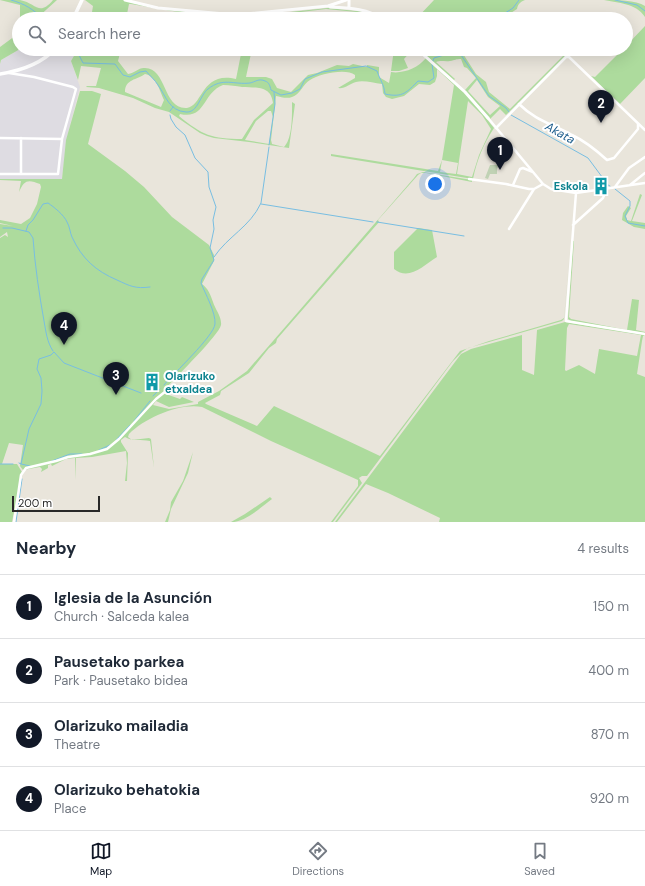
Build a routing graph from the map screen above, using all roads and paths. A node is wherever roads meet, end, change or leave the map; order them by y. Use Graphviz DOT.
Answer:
graph roads {
  1 [pos="82,0"];
  2 [pos="125,0"];
  3 [pos="346,0"];
  4 [pos="349,0"];
  5 [pos="328,6"];
  6 [pos="349,8"];
  7 [pos="76,12"];
  8 [pos="203,12"];
  9 [pos="267,12"];
  10 [pos="367,12"];
  11 [pos="46,56"];
  12 [pos="425,56"];
  13 [pos="7,73"];
  14 [pos="0,74"];
  15 [pos="519,104"];
  16 [pos="488,118"];
  17 [pos="638,124"];
  18 [pos="496,128"];
  19 [pos="645,130"];
  20 [pos="0,138"];
  21 [pos="21,138"];
  22 [pos="62,139"];
  23 [pos="645,158"];
  24 [pos="534,172"];
  25 [pos="645,173"];
  26 [pos="0,174"];
  27 [pos="21,174"];
  28 [pos="469,179"];
  29 [pos="543,184"];
  30 [pos="645,184"];
  31 [pos="513,185"];
  32 [pos="629,186"];
  33 [pos="615,188"];
  34 [pos="534,189"];
  35 [pos="606,190"];
  36 [pos="576,194"];
  37 [pos="573,225"];
  38 [pos="509,229"];
  39 [pos="645,334"];
  40 [pos="166,391"];
  41 [pos="14,522"];
  1 -- 7 [label="main road"];
  2 -- 8 [label="street"];
  3 -- 5 [label="street"];
  4 -- 6 [label="street"];
  5 -- 6 [label="street"];
  5 -- 9 [label="street"];
  6 -- 10 [label="street"];
  11 -- 13 [label="main road"];
  12 -- 16 [label="street"];
  13 -- 14 [label="main road"];
  13 -- 22 [label="street"];
  15 -- 17 [label="street"];
  15 -- 17 [label="street"];
  15 -- 18 [label="street"];
  16 -- 18 [label="street"];
  17 -- 19 [label="street"];
  18 -- 24 [label="street"];
  20 -- 21 [label="street"];
  21 -- 22 [label="street"];
  21 -- 27 [label="street"];
  22 -- 27 [label="street"];
  23 -- 33 [label="street"];
  24 -- 29 [label="street"];
  24 -- 31 [label="street"];
  25 -- 32 [label="street"];
  26 -- 27 [label="street"];
  28 -- 31 [label="street"];
  29 -- 34 [label="street"];
  29 -- 36 [label="street"];
  30 -- 32 [label="street"];
  31 -- 34 [label="street"];
  32 -- 33 [label="street"];
  33 -- 35 [label="street"];
  34 -- 38 [label="street"];
  35 -- 36 [label="street"];
  35 -- 37 [label="street"];
  36 -- 37 [label="street"];
  37 -- 39 [label="street"];
  40 -- 41 [label="street"];
}
